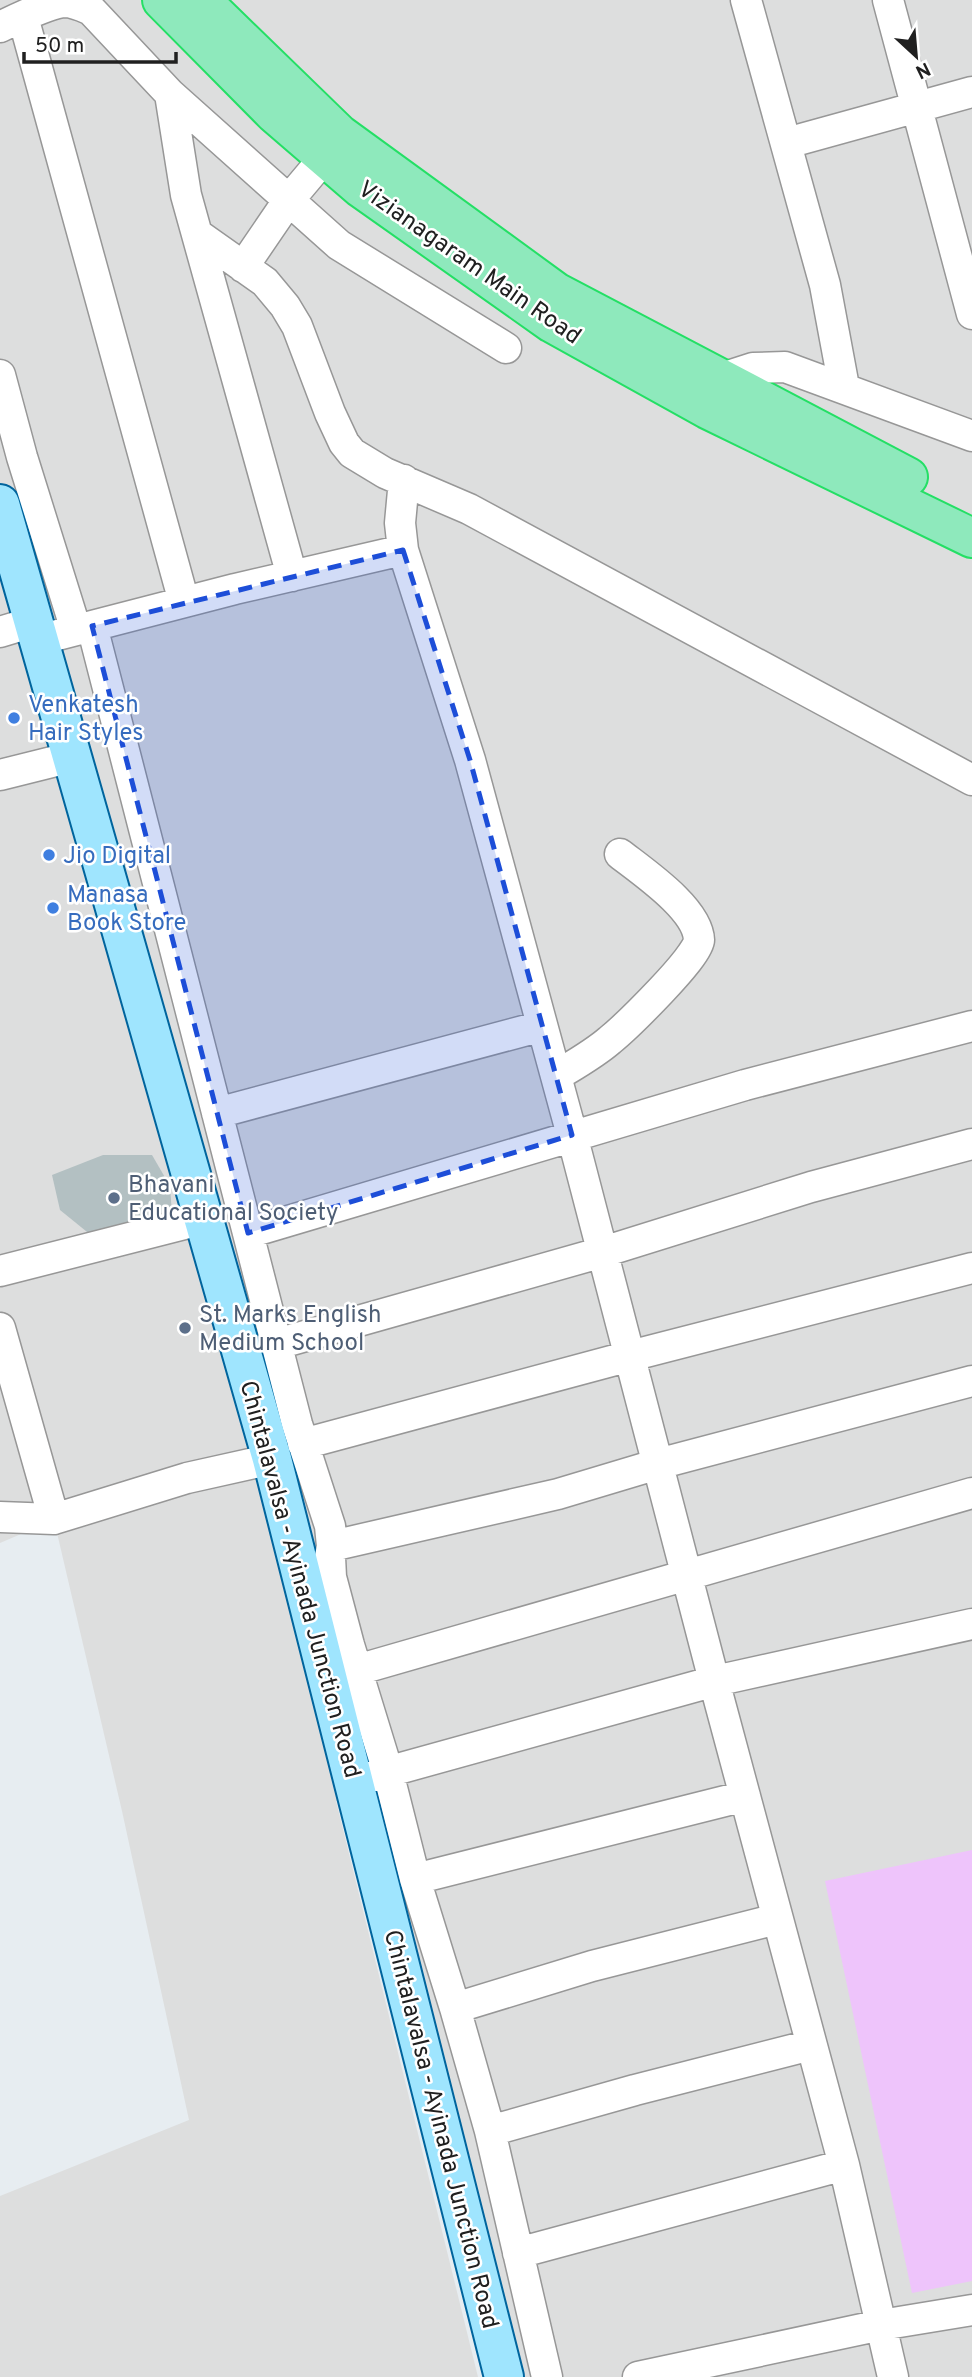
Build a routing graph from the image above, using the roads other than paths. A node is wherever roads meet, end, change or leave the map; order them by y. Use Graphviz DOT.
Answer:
graph roads {
  1 [pos="162,0"];
  2 [pos="201,0"];
  3 [pos="746,0"];
  4 [pos="887,0"];
  5 [pos="12,22"];
  6 [pos="972,92"];
  7 [pos="170,94"];
  8 [pos="918,107"];
  9 [pos="787,143"];
  10 [pos="325,157"];
  11 [pos="288,201"];
  12 [pos="197,234"];
  13 [pos="243,267"];
  14 [pos="972,314"];
  15 [pos="506,348"];
  16 [pos="0,375"];
  17 [pos="719,379"];
  18 [pos="844,387"];
  19 [pos="972,436"];
  20 [pos="404,480"];
  21 [pos="972,508"];
  22 [pos="2,520"];
  23 [pos="972,538"];
  24 [pos="403,550"];
  25 [pos="292,576"];
  26 [pos="184,602"];
  27 [pos="84,628"];
  28 [pos="24,632"];
  29 [pos="72,757"];
  30 [pos="0,775"];
  31 [pos="972,780"];
  32 [pos="620,854"];
  33 [pos="542,1026"];
  34 [pos="972,1026"];
  35 [pos="556,1076"];
  36 [pos="217,1113"];
  37 [pos="572,1135"];
  38 [pos="972,1144"];
  39 [pos="204,1219"];
  40 [pos="248,1233"];
  41 [pos="603,1252"];
  42 [pos="972,1268"];
  43 [pos="0,1271"];
  44 [pos="0,1328"];
  45 [pos="277,1344"];
  46 [pos="630,1356"];
  47 [pos="972,1381"];
  48 [pos="288,1452"];
  49 [pos="658,1464"];
  50 [pos="972,1493"];
  51 [pos="0,1517"];
  52 [pos="54,1520"];
  53 [pos="332,1546"];
  54 [pos="687,1575"];
  55 [pos="972,1625"];
  56 [pos="357,1670"];
  57 [pos="715,1681"];
  58 [pos="371,1776"];
  59 [pos="745,1796"];
  60 [pos="415,1879"];
  61 [pos="777,1919"];
  62 [pos="455,2008"];
  63 [pos="811,2045"];
  64 [pos="490,2131"];
  65 [pos="844,2165"];
  66 [pos="518,2253"];
  67 [pos="972,2311"];
  68 [pos="881,2325"];
  69 [pos="504,2377"];
  70 [pos="547,2377"];
  71 [pos="638,2377"];
  72 [pos="893,2377"];
  1 -- 10 [label="highway, Vizianagaram Main Road"];
  2 -- 17 [label="highway, Vizianagaram Main Road"];
  3 -- 9 [label="street"];
  4 -- 8 [label="street"];
  5 -- 7 [label="street"];
  5 -- 26 [label="street"];
  6 -- 8 [label="street"];
  7 -- 11 [label="street"];
  7 -- 12 [label="street"];
  8 -- 9 [label="street"];
  8 -- 14 [label="street"];
  9 -- 18 [label="street"];
  10 -- 11 [label="street"];
  10 -- 23 [label="highway, Vizianagaram Main Road"];
  11 -- 13 [label="street"];
  11 -- 15 [label="street"];
  12 -- 13 [label="street"];
  12 -- 25 [label="street"];
  13 -- 20 [label="street"];
  16 -- 27 [label="street"];
  17 -- 18 [label="street"];
  17 -- 21 [label="highway, Vizianagaram Main Road"];
  18 -- 19 [label="street"];
  20 -- 24 [label="street"];
  20 -- 31 [label="street"];
  22 -- 28 [label="main road, Chintalavalsa - Ayinada Junction Road"];
  24 -- 25 [label="street"];
  24 -- 33 [label="street"];
  25 -- 26 [label="street"];
  26 -- 27 [label="street"];
  27 -- 28 [label="street"];
  27 -- 36 [label="street"];
  28 -- 29 [label="main road, Chintalavalsa - Ayinada Junction Road"];
  29 -- 30 [label="street"];
  29 -- 39 [label="main road, Chintalavalsa - Ayinada Junction Road"];
  32 -- 35 [label="street"];
  33 -- 35 [label="street"];
  33 -- 36 [label="street"];
  34 -- 37 [label="street"];
  35 -- 37 [label="street"];
  36 -- 40 [label="street"];
  37 -- 40 [label="street"];
  37 -- 41 [label="street"];
  38 -- 41 [label="street"];
  39 -- 43 [label="street"];
  39 -- 48 [label="main road, Chintalavalsa - Ayinada Junction Road"];
  40 -- 45 [label="street"];
  41 -- 45 [label="street"];
  41 -- 46 [label="street"];
  42 -- 46 [label="street"];
  44 -- 52 [label="street"];
  45 -- 48 [label="street"];
  46 -- 48 [label="street"];
  46 -- 49 [label="street"];
  47 -- 49 [label="street"];
  48 -- 52 [label="street"];
  48 -- 53 [label="street"];
  48 -- 58 [label="main road, Chintalavalsa - Ayinada Junction Road"];
  49 -- 53 [label="street"];
  49 -- 54 [label="street"];
  50 -- 54 [label="street"];
  51 -- 52 [label="street"];
  53 -- 56 [label="street"];
  54 -- 56 [label="street"];
  54 -- 57 [label="street"];
  55 -- 57 [label="street"];
  56 -- 58 [label="street"];
  57 -- 58 [label="street"];
  57 -- 59 [label="street"];
  58 -- 60 [label="street"];
  58 -- 69 [label="main road, Chintalavalsa - Ayinada Junction Road"];
  59 -- 60 [label="street"];
  59 -- 61 [label="street"];
  60 -- 62 [label="street"];
  61 -- 62 [label="street"];
  61 -- 63 [label="street"];
  62 -- 64 [label="street"];
  63 -- 64 [label="street"];
  63 -- 65 [label="street"];
  64 -- 66 [label="street"];
  65 -- 66 [label="street"];
  65 -- 68 [label="street"];
  66 -- 70 [label="street"];
  67 -- 68 [label="street"];
  68 -- 71 [label="street"];
  68 -- 72 [label="street"];
}
